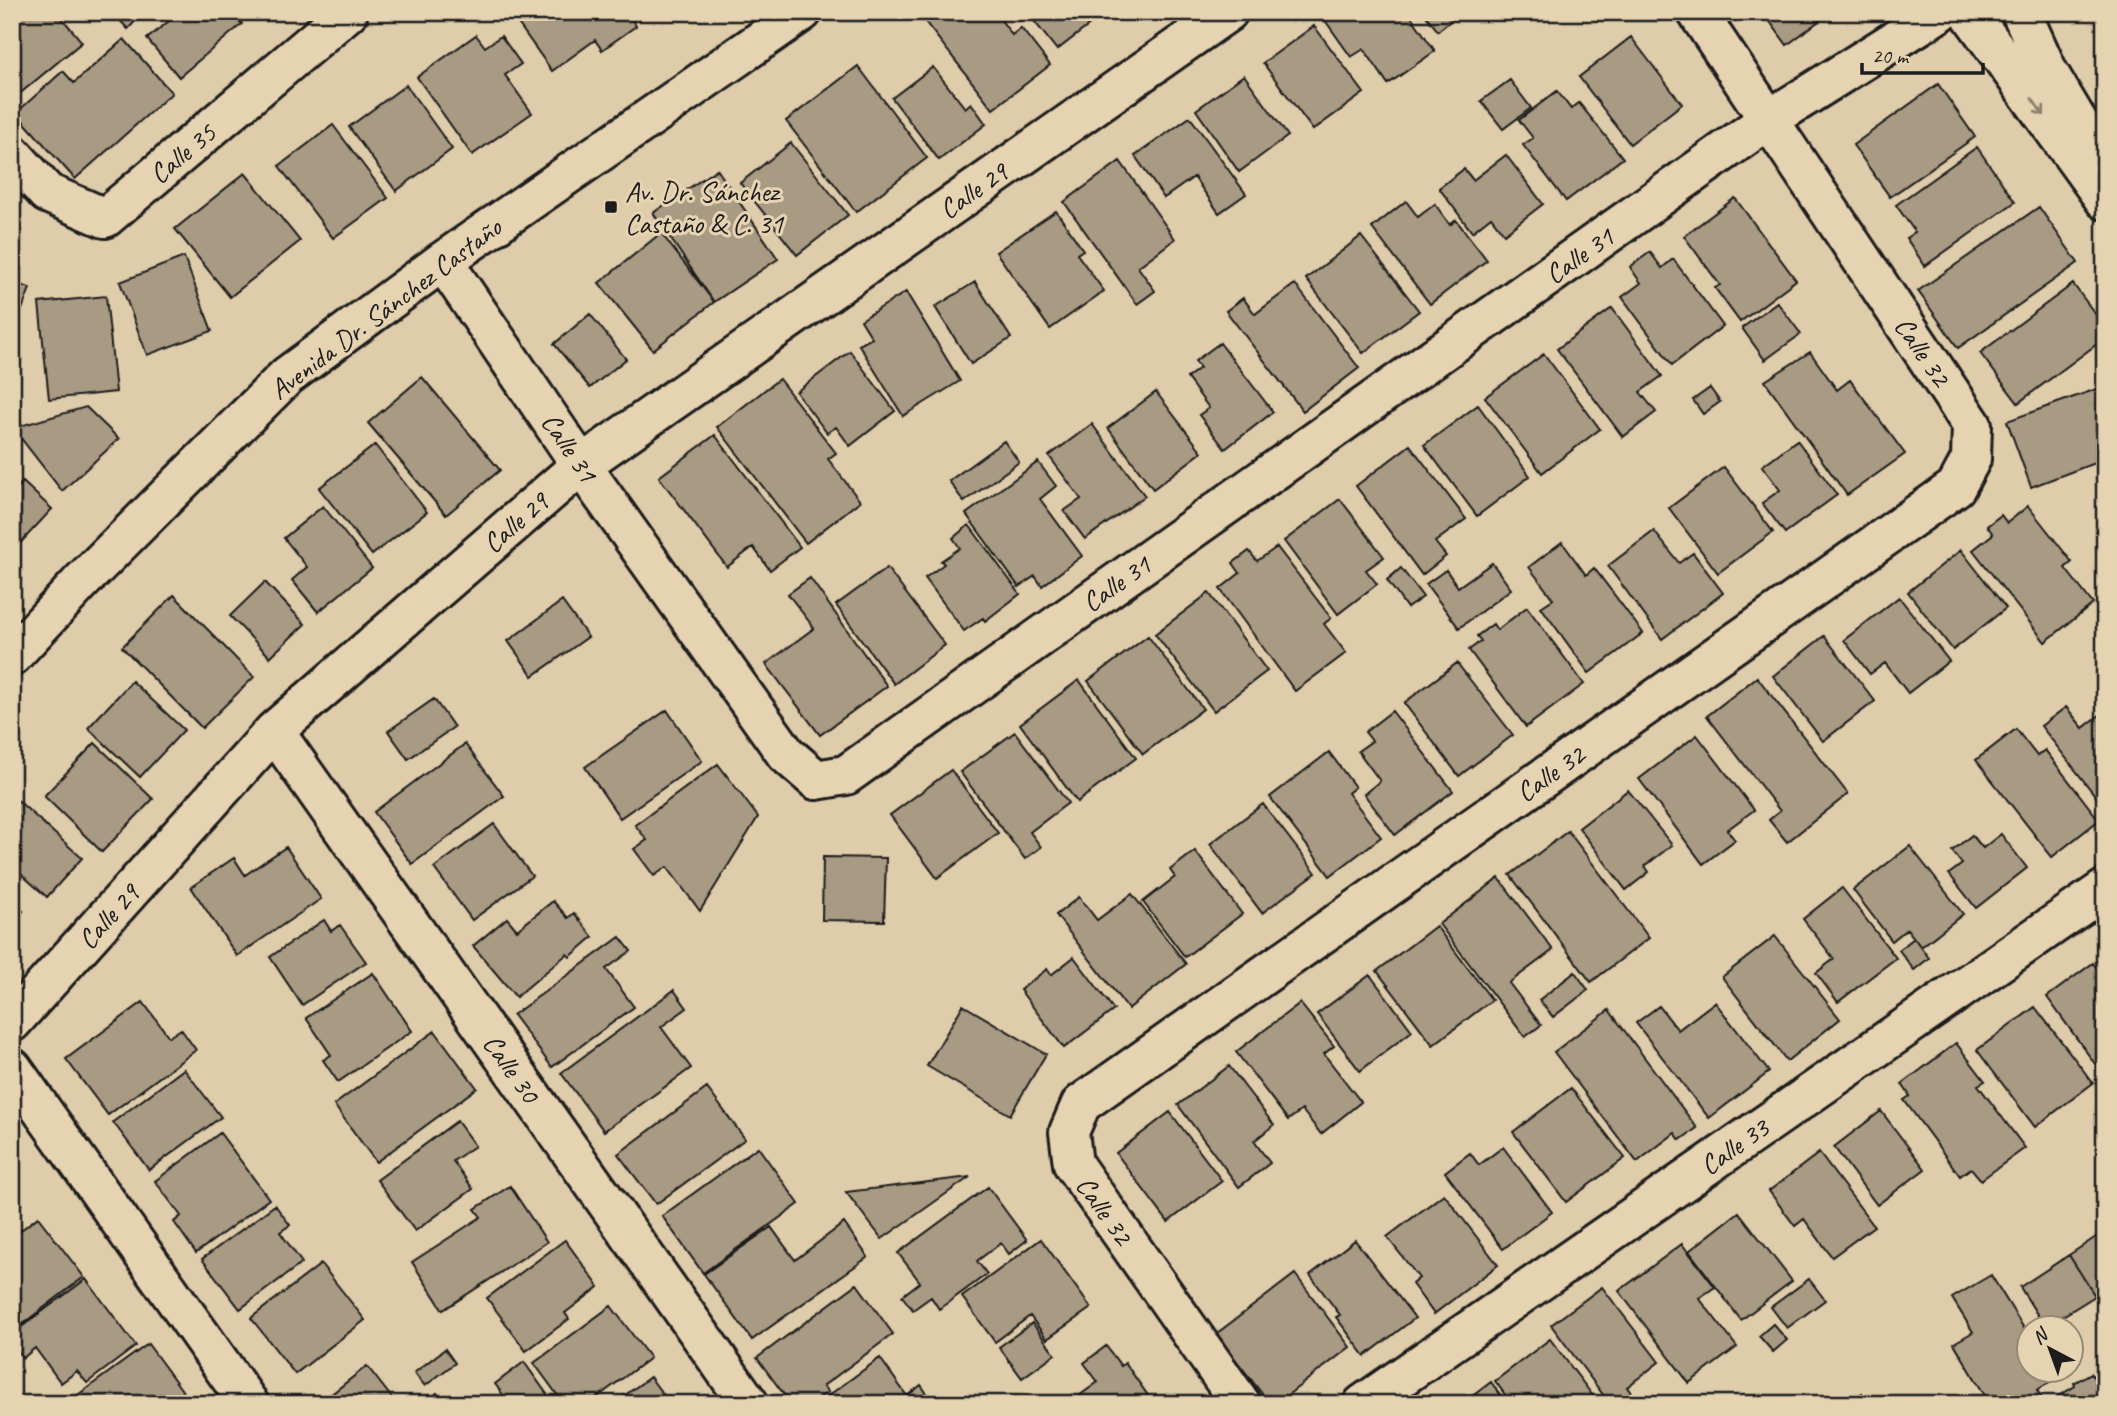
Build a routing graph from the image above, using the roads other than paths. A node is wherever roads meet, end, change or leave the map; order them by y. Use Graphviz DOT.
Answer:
graph roads {
  1 [pos="348,12"];
  2 [pos="802,12"];
  3 [pos="1228,12"];
  4 [pos="1697,12"];
  5 [pos="1940,12"];
  6 [pos="1969,12"];
  7 [pos="2021,12"];
  8 [pos="1768,120"];
  9 [pos="12,154"];
  10 [pos="2105,168"];
  11 [pos="2105,200"];
  12 [pos="443,261"];
  13 [pos="581,465"];
  14 [pos="12,656"];
  15 [pos="274,732"];
  16 [pos="2105,889"];
  17 [pos="12,1022"];
  18 [pos="12,1068"];
  19 [pos="249,1404"];
  20 [pos="749,1404"];
  21 [pos="1241,1404"];
  22 [pos="1363,1404"];
  1 -- 9 [label="street, Calle 35"];
  2 -- 12 [label="street, Avenida Dr. Sánchez Castaño"];
  3 -- 13 [label="street, Calle 29"];
  4 -- 8 [label="street"];
  5 -- 8 [label="street, Calle 31"];
  6 -- 11 [label="street, one-way"];
  7 -- 10 [label="street"];
  8 -- 13 [label="street, Calle 31"];
  8 -- 21 [label="street, Calle 32"];
  12 -- 13 [label="street, Calle 31"];
  12 -- 14 [label="street, Avenida Dr. Sánchez Castaño"];
  13 -- 15 [label="street, Calle 29"];
  15 -- 17 [label="street, Calle 29"];
  15 -- 20 [label="street, Calle 30"];
  16 -- 22 [label="street, Calle 33"];
  18 -- 19 [label="street"];
}
